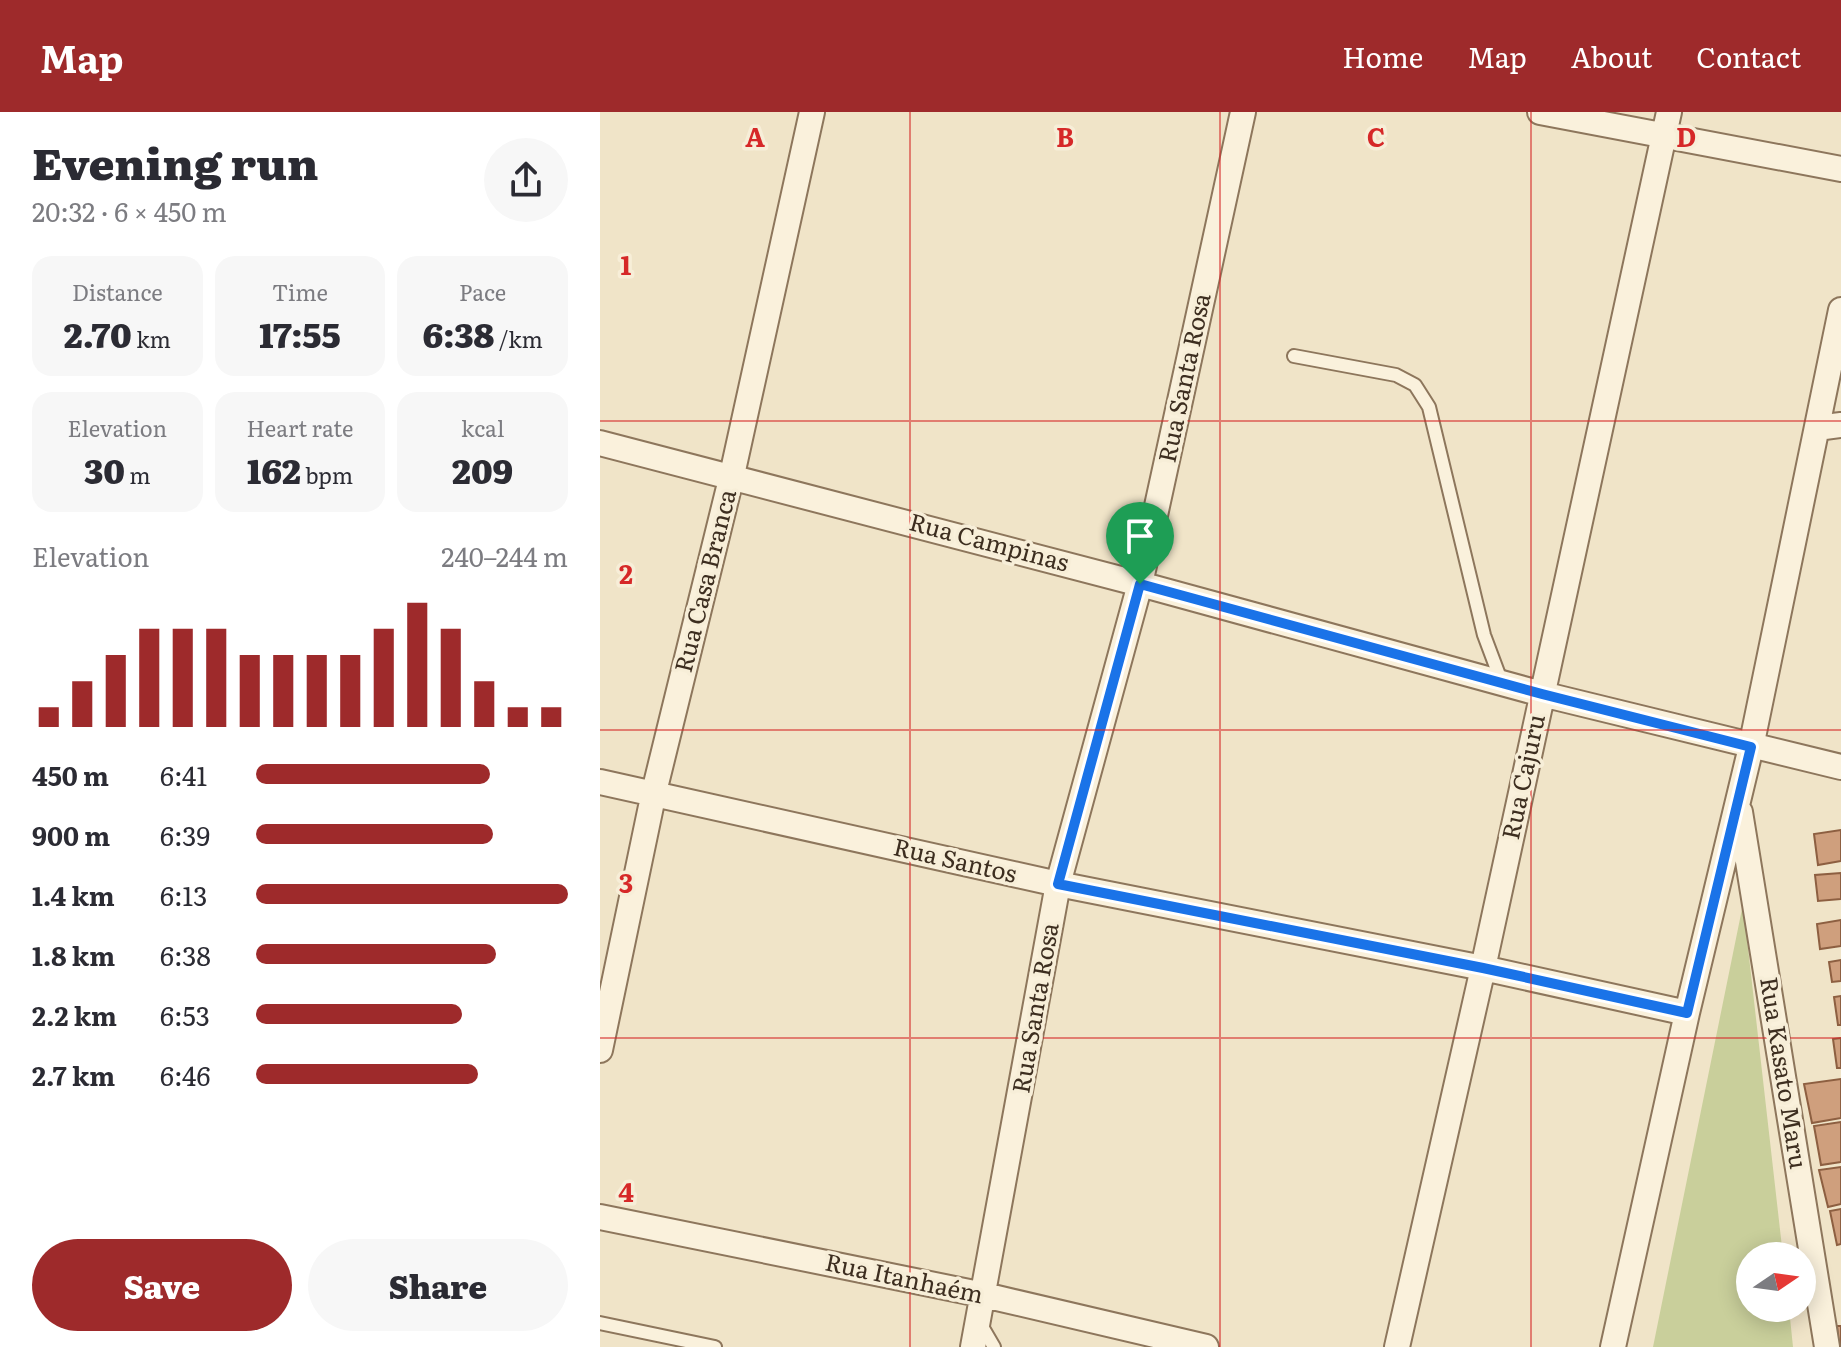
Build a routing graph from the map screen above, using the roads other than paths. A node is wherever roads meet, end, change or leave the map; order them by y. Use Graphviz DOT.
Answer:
graph roads {
  1 [pos="812,112"];
  2 [pos="1243,112"];
  3 [pos="1540,112"];
  4 [pos="1667,124"];
  5 [pos="1841,169"];
  6 [pos="1841,310"];
  7 [pos="1294,356"];
  8 [pos="1829,427"];
  9 [pos="600,443"];
  10 [pos="732,475"];
  11 [pos="1140,584"];
  12 [pos="1502,683"];
  13 [pos="1542,694"];
  14 [pos="1751,747"];
  15 [pos="1841,767"];
  16 [pos="600,782"];
  17 [pos="654,792"];
  18 [pos="1738,800"];
  19 [pos="1058,884"];
  20 [pos="1483,968"];
  21 [pos="1687,1013"];
  22 [pos="600,1050"];
  23 [pos="600,1217"];
  24 [pos="984,1295"];
  25 [pos="978,1320"];
  26 [pos="600,1323"];
  27 [pos="715,1347"];
  28 [pos="973,1347"];
  29 [pos="994,1347"];
  30 [pos="1206,1347"];
  31 [pos="1397,1347"];
  32 [pos="1613,1347"];
  33 [pos="1827,1347"];
  1 -- 10 [label="street, Rua Casa Branca"];
  2 -- 11 [label="street, Rua Santa Rosa"];
  3 -- 4 [label="street"];
  4 -- 5 [label="street"];
  4 -- 13 [label="street, Rua Cajuru"];
  6 -- 8 [label="street"];
  7 -- 12 [label="lane"];
  8 -- 14 [label="street"];
  9 -- 10 [label="street, Rua Campinas"];
  10 -- 11 [label="street, Rua Campinas"];
  10 -- 17 [label="street, Rua Casa Branca"];
  11 -- 12 [label="street, Rua Campinas"];
  11 -- 19 [label="street, Rua Santa Rosa"];
  12 -- 13 [label="street, Rua Campinas"];
  13 -- 14 [label="street, Rua Campinas"];
  13 -- 20 [label="street, Rua Cajuru"];
  14 -- 15 [label="street, Rua Campinas"];
  14 -- 18 [label="street"];
  16 -- 17 [label="street, Rua Santos"];
  17 -- 19 [label="street, Rua Santos"];
  17 -- 22 [label="street, Rua Casa Branca"];
  18 -- 21 [label="street"];
  18 -- 33 [label="street, Rua Kasato Maru"];
  19 -- 20 [label="street, Rua Santos"];
  19 -- 24 [label="street, Rua Santa Rosa"];
  20 -- 21 [label="street, Rua Santos"];
  20 -- 31 [label="street, Rua Cajuru"];
  21 -- 32 [label="street"];
  23 -- 24 [label="street, Rua Itanhaém"];
  24 -- 25 [label="street, Rua Santa Rosa"];
  24 -- 30 [label="street, Rua Itanhaém"];
  25 -- 28 [label="street, Rua Santa Rosa"];
  25 -- 29 [label="lane"];
  26 -- 27 [label="lane"];
}
